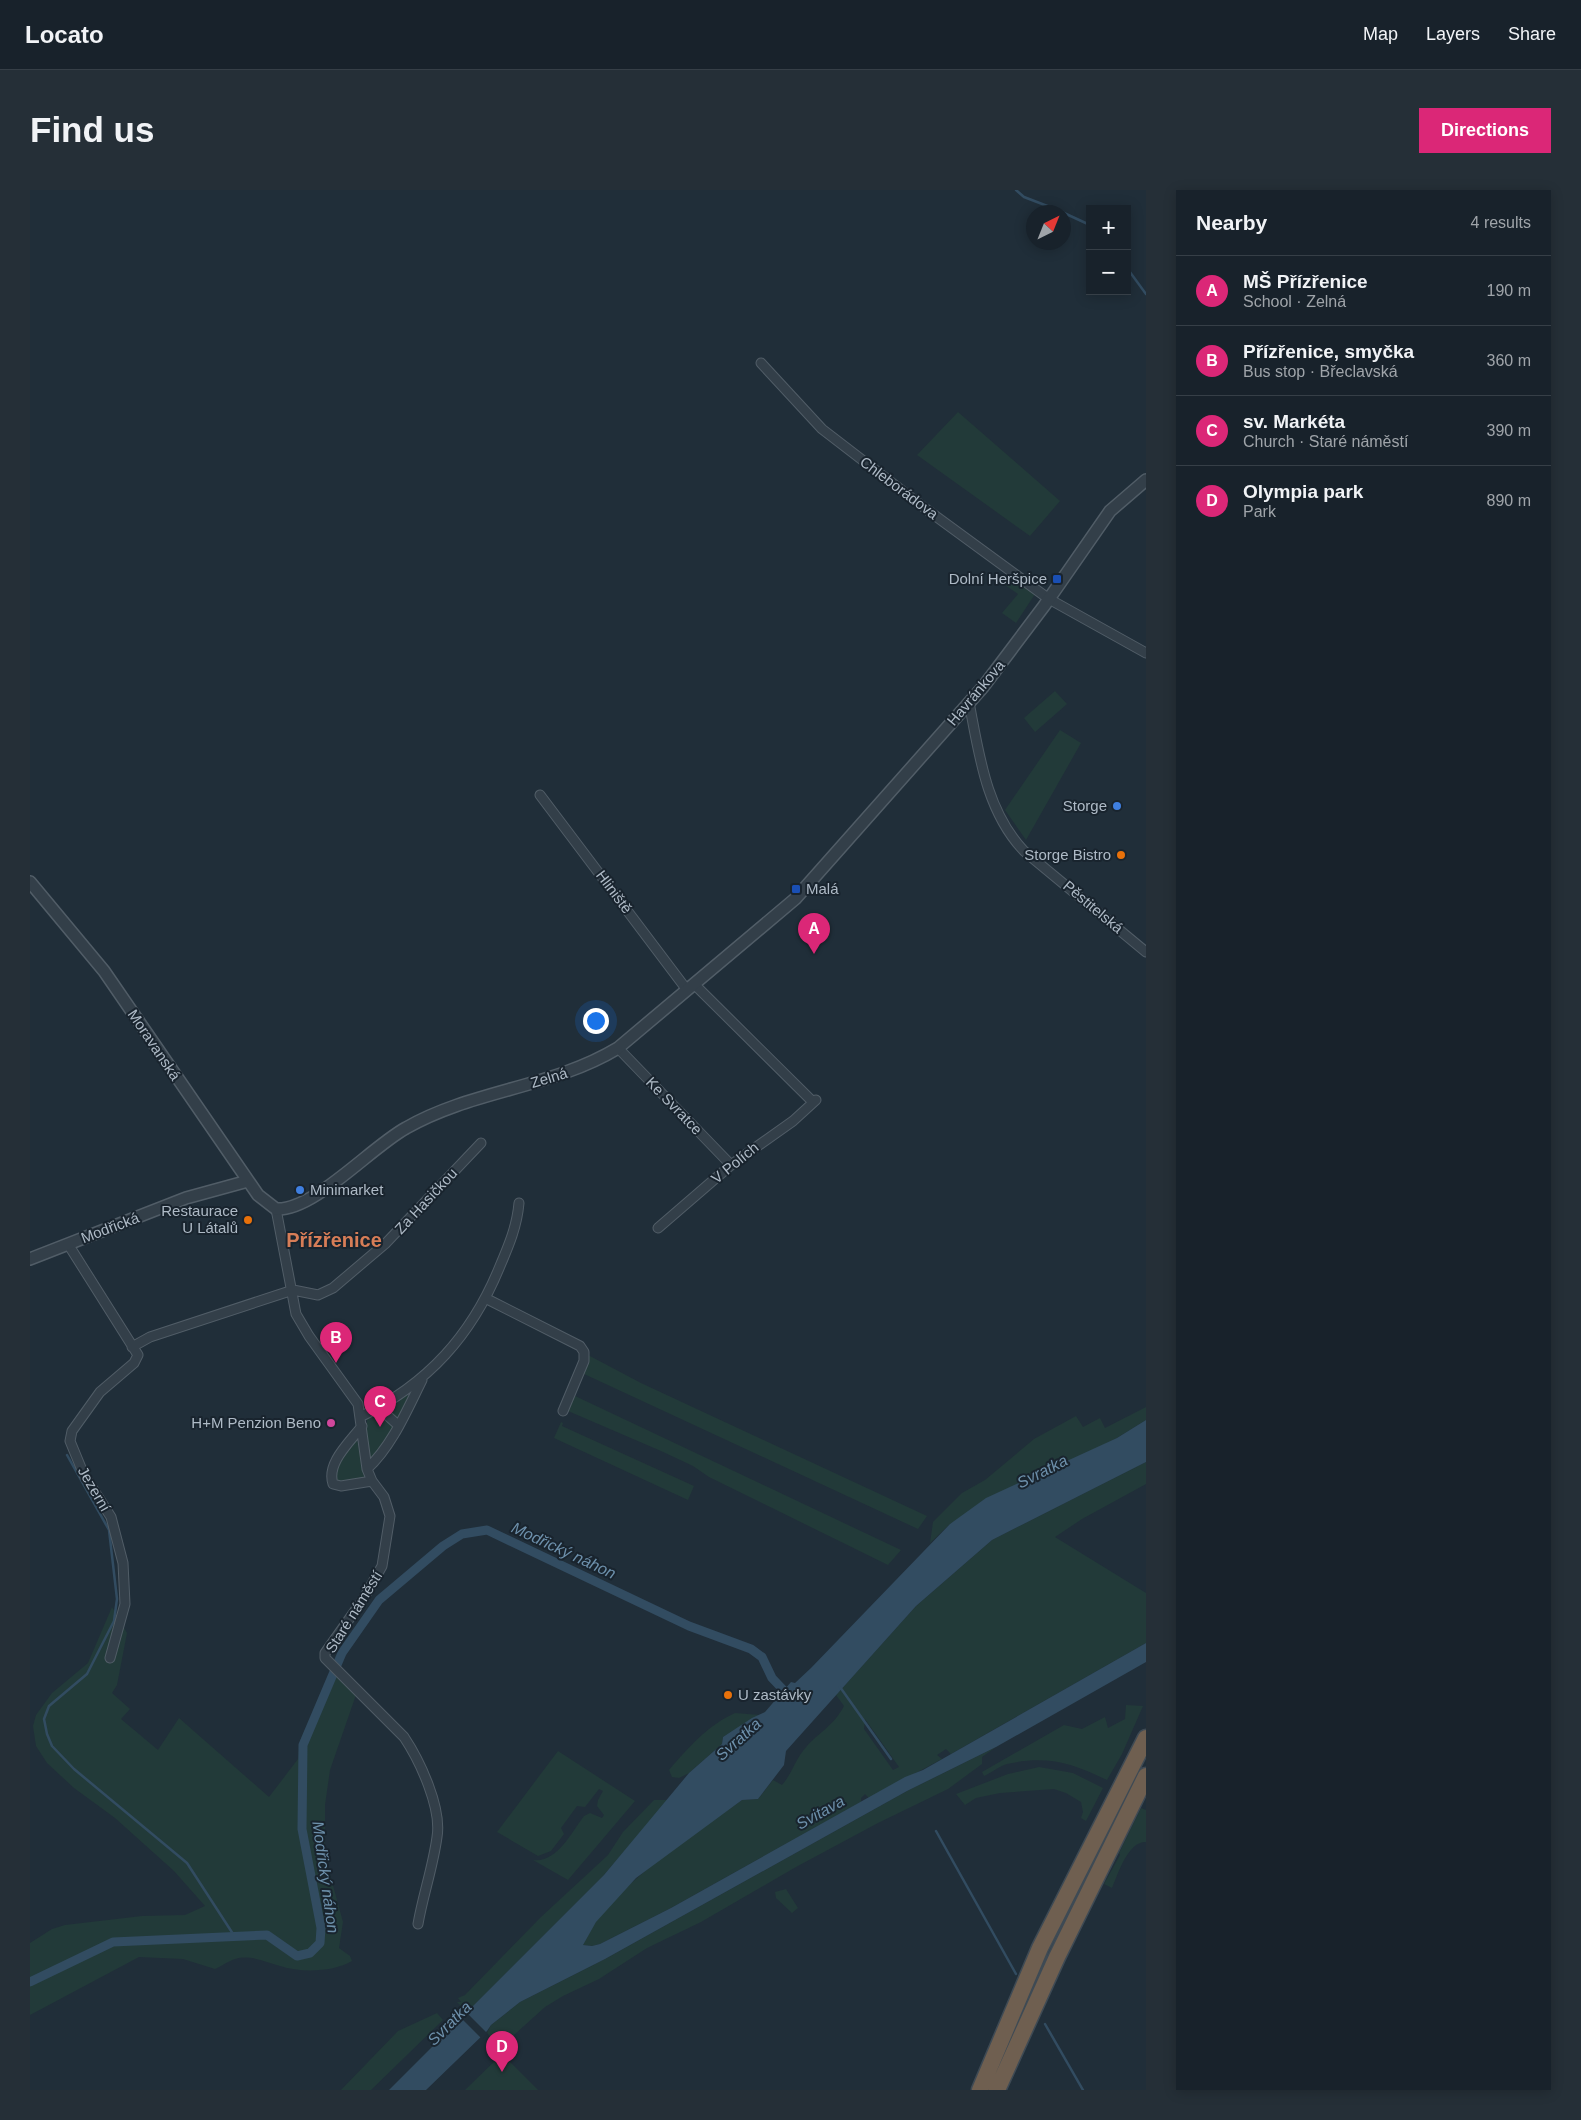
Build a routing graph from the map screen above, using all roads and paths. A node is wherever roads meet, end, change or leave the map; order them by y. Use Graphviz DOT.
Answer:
graph roads {
  1 [pos="761,363"];
  2 [pos="1146,480"];
  3 [pos="1049,599"];
  4 [pos="1144,650"];
  5 [pos="969,702"];
  6 [pos="540,795"];
  7 [pos="30,882"];
  8 [pos="796,899"];
  9 [pos="1146,952"];
  10 [pos="691,987"];
  11 [pos="618,1048"];
  12 [pos="481,1143"];
  13 [pos="731,1164"];
  14 [pos="248,1181"];
  15 [pos="519,1204"];
  16 [pos="276,1209"];
  17 [pos="658,1228"];
  18 [pos="68,1244"];
  19 [pos="30,1259"];
  20 [pos="293,1290"];
  21 [pos="487,1299"];
  22 [pos="132,1347"];
  23 [pos="424,1377"];
  24 [pos="379,1408"];
  25 [pos="563,1411"];
  26 [pos="361,1422"];
  27 [pos="398,1426"];
  28 [pos="367,1469"];
  29 [pos="372,1481"];
  30 [pos="110,1658"];
  31 [pos="1146,1738"];
  32 [pos="1146,1776"];
  33 [pos="418,1924"];
  34 [pos="980,2090"];
  35 [pos="997,2090"];
  1 -- 3 [label="street, Chleborádova"];
  2 -- 3 [label="street, Havránkova"];
  3 -- 4 [label="street, Chleborádova"];
  3 -- 5 [label="street, Havránkova"];
  5 -- 8 [label="street, Havránkova"];
  5 -- 9 [label="street, Pěstitelská"];
  6 -- 10 [label="street, Hliniště"];
  7 -- 14 [label="street, Moravanská"];
  8 -- 10 [label="street, Zelná"];
  10 -- 11 [label="street, Zelná"];
  10 -- 13 [label="street, V Polích"];
  11 -- 13 [label="street, Ke Svratce"];
  11 -- 16 [label="street, Zelná"];
  12 -- 20 [label="street, Za Hasičkou"];
  13 -- 17 [label="street, V Polích"];
  14 -- 16 [label="street, Moravanská"];
  14 -- 18 [label="street, Modřická"];
  15 -- 21 [label="street"];
  16 -- 20 [label="street, Staré náměstí"];
  18 -- 19 [label="street, Modřická"];
  18 -- 22 [label="street"];
  20 -- 22 [label="street"];
  20 -- 26 [label="street, Staré náměstí"];
  21 -- 23 [label="street"];
  21 -- 25 [label="street"];
  22 -- 30 [label="street, Jezerní"];
  23 -- 24 [label="street"];
  23 -- 27 [label="street"];
  24 -- 26 [label="street"];
  24 -- 27 [label="street"];
  26 -- 28 [label="street, Staré náměstí"];
  26 -- 29 [label="street"];
  27 -- 28 [label="street"];
  28 -- 29 [label="street, Staré náměstí"];
  29 -- 33 [label="street, Staré náměstí"];
  31 -- 34 [label="highway"];
  32 -- 35 [label="highway"];
}
